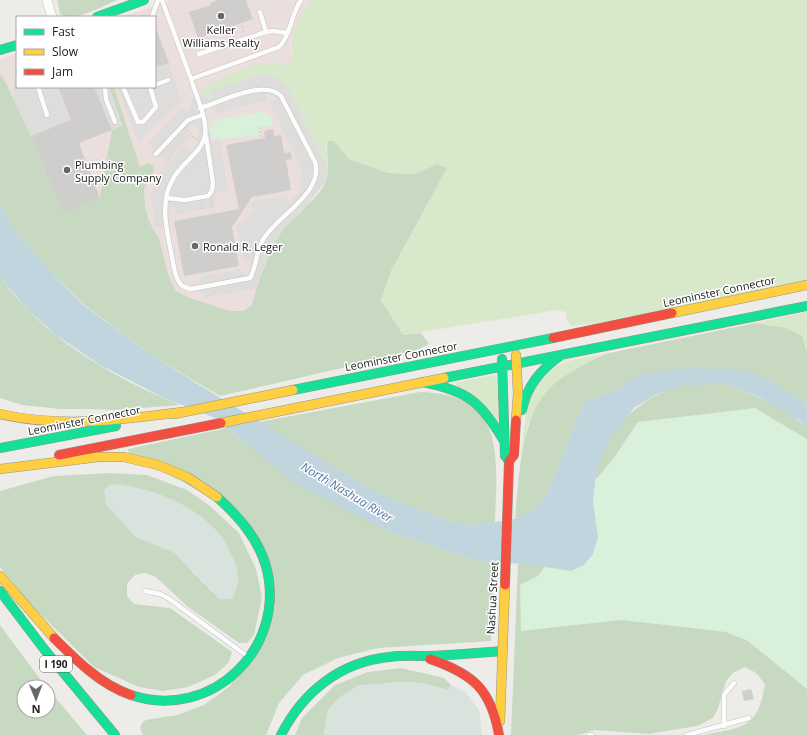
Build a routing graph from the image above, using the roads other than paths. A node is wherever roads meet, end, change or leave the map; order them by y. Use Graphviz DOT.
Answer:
graph roads {
  1 [pos="47,0"];
  2 [pos="144,0"];
  3 [pos="158,0"];
  4 [pos="162,0"];
  5 [pos="301,0"];
  6 [pos="260,12"];
  7 [pos="112,14"];
  8 [pos="52,16"];
  9 [pos="102,16"];
  10 [pos="152,16"];
  11 [pos="266,32"];
  12 [pos="287,33"];
  13 [pos="16,45"];
  14 [pos="0,50"];
  15 [pos="199,54"];
  16 [pos="191,79"];
  17 [pos="168,80"];
  18 [pos="156,85"];
  19 [pos="38,88"];
  20 [pos="105,88"];
  21 [pos="123,88"];
  22 [pos="150,88"];
  23 [pos="200,108"];
  24 [pos="47,115"];
  25 [pos="202,115"];
  26 [pos="116,122"];
  27 [pos="205,135"];
  28 [pos="156,154"];
  29 [pos="166,198"];
  30 [pos="807,285"];
  31 [pos="807,306"];
  32 [pos="515,346"];
  33 [pos="500,349"];
  34 [pos="561,355"];
  35 [pos="517,363"];
  36 [pos="502,366"];
  37 [pos="422,382"];
  38 [pos="0,414"];
  39 [pos="135,420"];
  40 [pos="504,441"];
  41 [pos="0,448"];
  42 [pos="512,458"];
  43 [pos="0,468"];
  44 [pos="0,576"];
  45 [pos="0,591"];
  46 [pos="145,591"];
  47 [pos="502,651"];
  48 [pos="421,656"];
  49 [pos="250,658"];
  50 [pos="734,684"];
  51 [pos="749,718"];
  52 [pos="724,726"];
  53 [pos="115,735"];
  54 [pos="280,735"];
  55 [pos="499,735"];
  56 [pos="687,735"];
  1 -- 8 [label="street"];
  2 -- 7 [label="main road"];
  3 -- 10 [label="lane"];
  4 -- 16 [label="lane"];
  5 -- 12 [label="lane"];
  6 -- 11 [label="lane"];
  7 -- 9 [label="main road"];
  11 -- 12 [label="lane"];
  11 -- 15 [label="lane"];
  12 -- 16 [label="lane"];
  13 -- 14 [label="main road"];
  16 -- 23 [label="lane"];
  17 -- 18 [label="lane"];
  19 -- 24 [label="lane"];
  20 -- 26 [label="lane"];
  21 -- 22 [label="lane"];
  23 -- 25 [label="lane"];
  23 -- 29 [label="lane"];
  25 -- 27 [label="lane"];
  25 -- 28 [label="lane"];
  27 -- 29 [label="lane"];
  27 -- 29 [label="lane"];
  30 -- 32 [label="main road, Leominster Connector"];
  31 -- 34 [label="main road"];
  32 -- 33 [label="main road, Leominster Connector"];
  32 -- 35 [label="main road, Nashua Street"];
  33 -- 36 [label="main road, Nashua Street"];
  33 -- 39 [label="main road, Leominster Connector"];
  34 -- 35 [label="main road"];
  34 -- 42 [label="main road"];
  35 -- 36 [label="main road"];
  35 -- 42 [label="main road, Nashua Street"];
  36 -- 37 [label="main road"];
  36 -- 40 [label="main road, Nashua Street"];
  37 -- 40 [label="main road"];
  37 -- 43 [label="main road"];
  38 -- 39 [label="main road"];
  39 -- 41 [label="main road, Leominster Connector"];
  40 -- 42 [label="main road, Nashua Street"];
  42 -- 47 [label="main road, Nashua Street"];
  43 -- 49 [label="main road"];
  44 -- 49 [label="main road"];
  45 -- 53 [label="main road, I 190"];
  46 -- 49 [label="lane"];
  47 -- 48 [label="main road"];
  47 -- 55 [label="main road, Nashua Street"];
  48 -- 54 [label="main road"];
  48 -- 55 [label="main road"];
  50 -- 52 [label="lane"];
  51 -- 52 [label="lane"];
  52 -- 56 [label="lane"];
}
